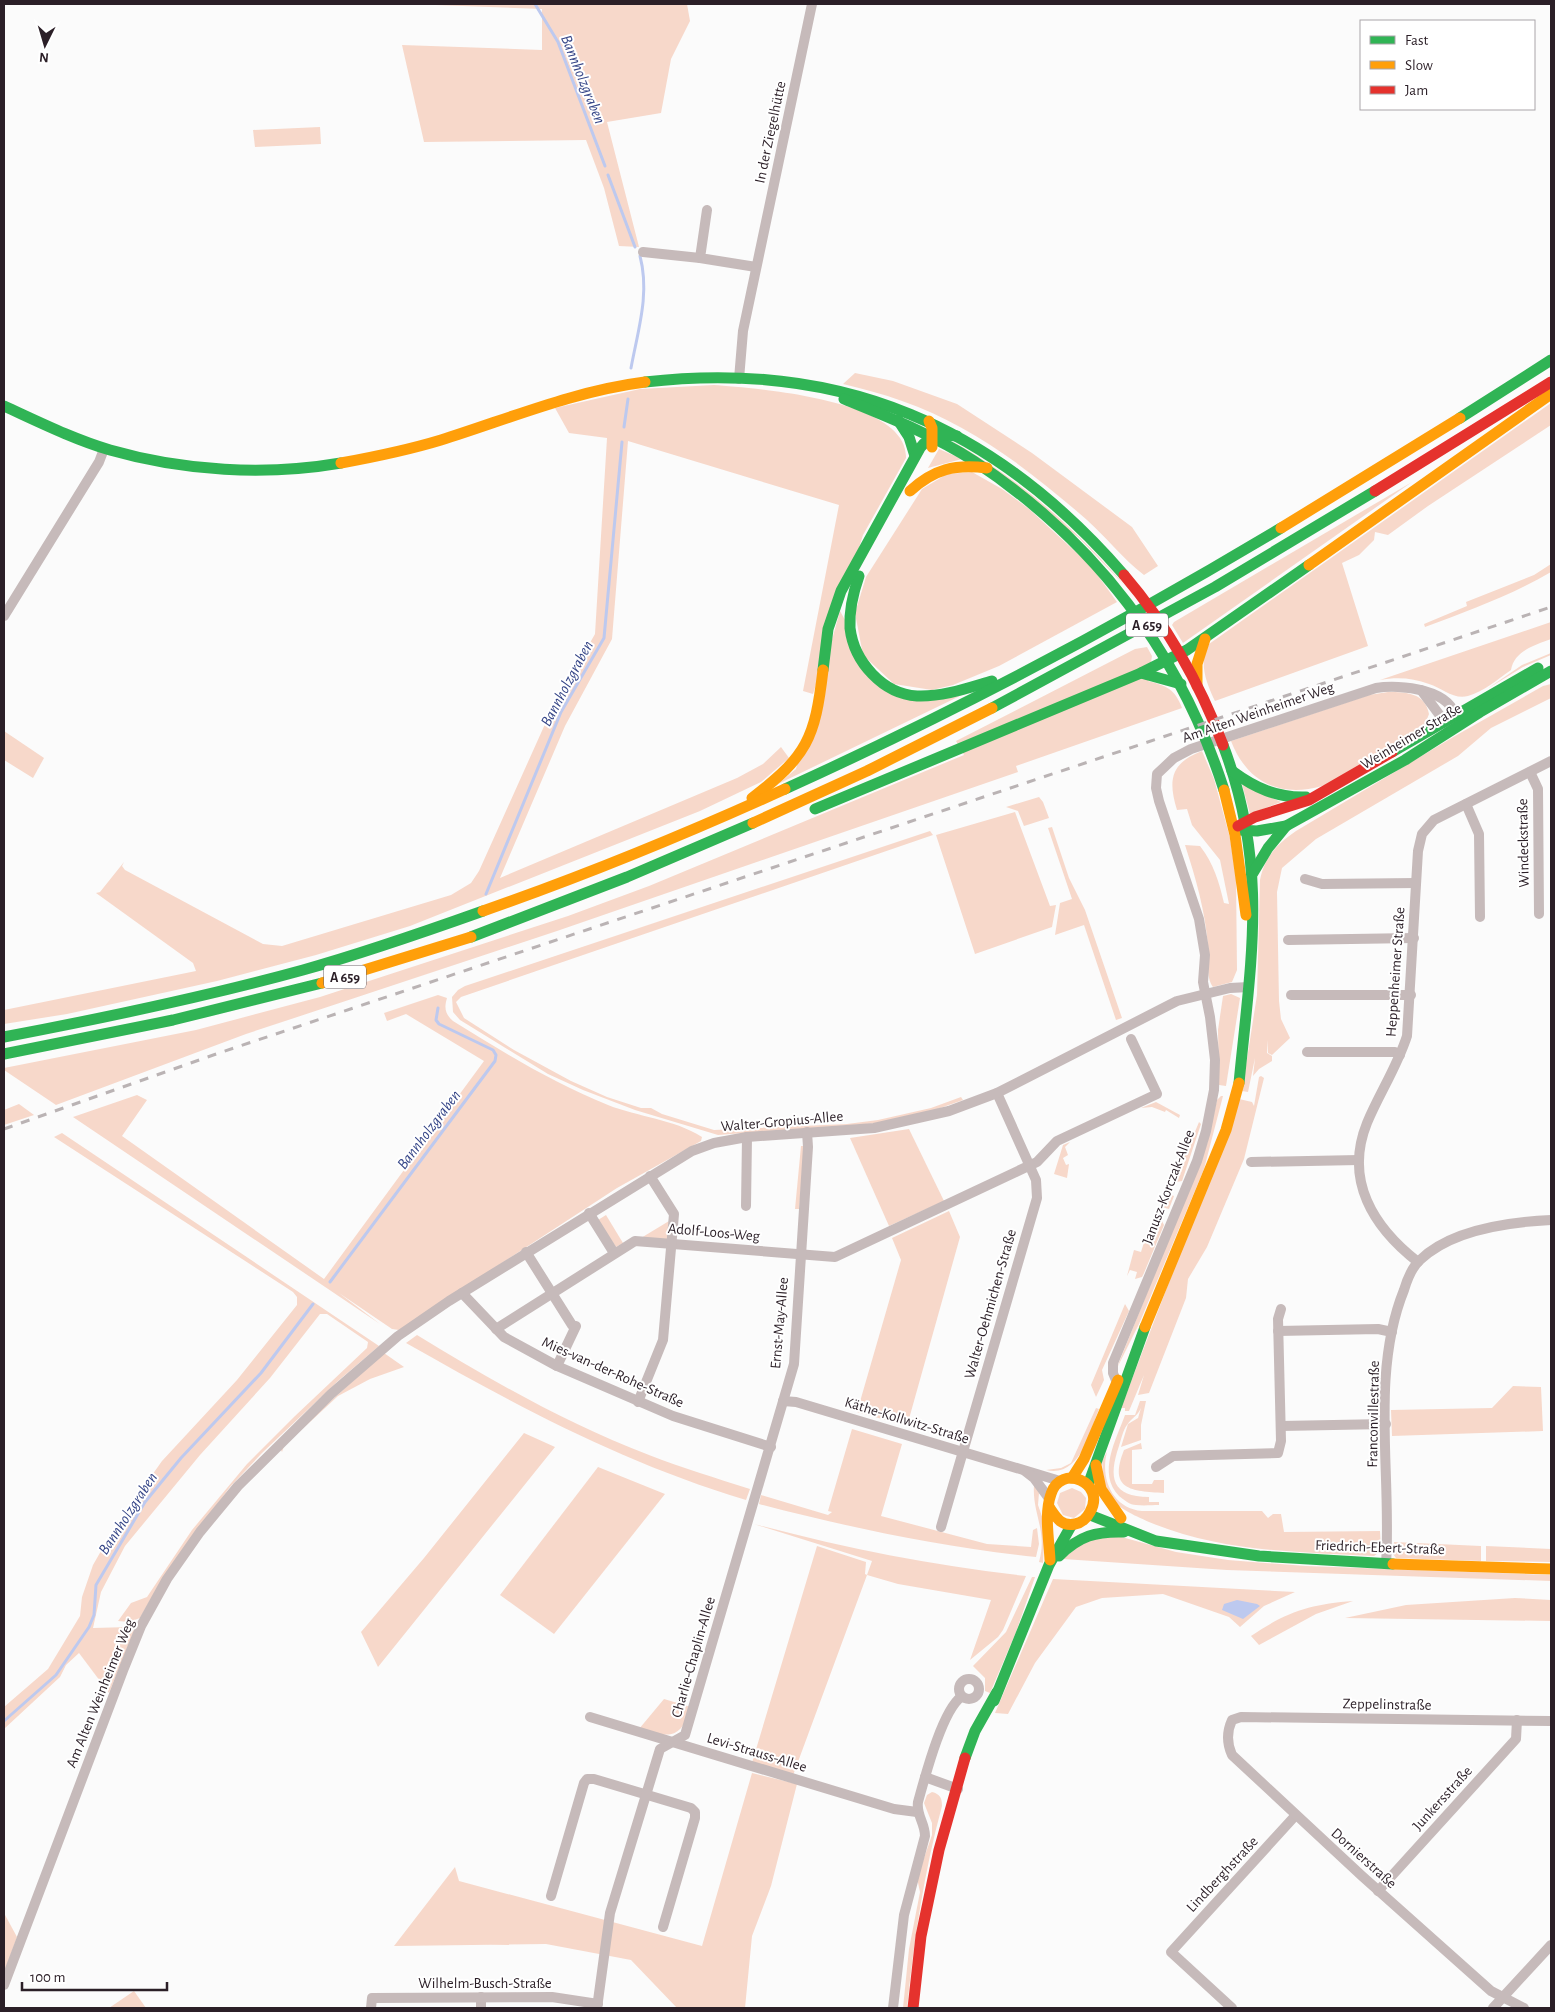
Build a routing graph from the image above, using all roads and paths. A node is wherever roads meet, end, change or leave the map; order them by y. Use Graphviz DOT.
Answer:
graph roads {
  1 [pos="812,4"];
  2 [pos="707,210"];
  3 [pos="643,252"];
  4 [pos="700,258"];
  5 [pos="756,267"];
  6 [pos="1551,360"];
  7 [pos="739,379"];
  8 [pos="1551,382"];
  9 [pos="808,387"];
  10 [pos="1551,394"];
  11 [pos="4,406"];
  12 [pos="898,420"];
  13 [pos="929,421"];
  14 [pos="933,436"];
  15 [pos="957,436"];
  16 [pos="104,449"];
  17 [pos="916,456"];
  18 [pos="987,468"];
  19 [pos="910,491"];
  20 [pos="4,616"];
  21 [pos="1205,639"];
  22 [pos="1179,654"];
  23 [pos="1167,660"];
  24 [pos="1551,663"];
  25 [pos="1030,670"];
  26 [pos="1551,671"];
  27 [pos="1141,673"];
  28 [pos="1181,684"];
  29 [pos="1197,686"];
  30 [pos="1421,690"];
  31 [pos="1456,715"];
  32 [pos="1443,722"];
  33 [pos="1455,729"];
  34 [pos="1551,761"];
  35 [pos="1232,771"];
  36 [pos="1530,772"];
  37 [pos="1319,795"];
  38 [pos="1466,804"];
  39 [pos="716,822"];
  40 [pos="1246,826"];
  41 [pos="1286,826"];
  42 [pos="1233,830"];
  43 [pos="727,837"];
  44 [pos="1253,873"];
  45 [pos="1305,879"];
  46 [pos="1416,883"];
  47 [pos="1539,914"];
  48 [pos="1480,917"];
  49 [pos="1414,938"];
  50 [pos="1288,940"];
  51 [pos="1251,956"];
  52 [pos="1250,987"];
  53 [pos="1205,994"];
  54 [pos="1291,995"];
  55 [pos="1411,995"];
  56 [pos="4,1037"];
  57 [pos="1130,1039"];
  58 [pos="1307,1052"];
  59 [pos="4,1054"];
  60 [pos="1400,1055"];
  61 [pos="997,1093"];
  62 [pos="807,1132"];
  63 [pos="747,1137"];
  64 [pos="1359,1160"];
  65 [pos="1250,1162"];
  66 [pos="1030,1165"];
  67 [pos="650,1176"];
  68 [pos="746,1206"];
  69 [pos="589,1213"];
  70 [pos="1551,1220"];
  71 [pos="672,1244"];
  72 [pos="526,1252"];
  73 [pos="614,1254"];
  74 [pos="800,1254"];
  75 [pos="1418,1262"];
  76 [pos="551,1292"];
  77 [pos="462,1293"];
  78 [pos="1281,1309"];
  79 [pos="1147,1322"];
  80 [pos="496,1329"];
  81 [pos="1278,1331"];
  82 [pos="1392,1332"];
  83 [pos="391,1342"];
  84 [pos="557,1366"];
  85 [pos="1117,1383"];
  86 [pos="783,1401"];
  87 [pos="638,1402"];
  88 [pos="1386,1424"];
  89 [pos="1281,1426"];
  90 [pos="770,1447"];
  91 [pos="962,1452"];
  92 [pos="1096,1462"];
  93 [pos="1156,1467"];
  94 [pos="1022,1469"];
  95 [pos="1066,1479"];
  96 [pos="1088,1485"];
  97 [pos="1049,1502"];
  98 [pos="1094,1504"];
  99 [pos="751,1512"];
  100 [pos="1090,1515"];
  101 [pos="1121,1518"];
  102 [pos="1071,1526"];
  103 [pos="941,1527"];
  104 [pos="1134,1533"];
  105 [pos="1208,1550"];
  106 [pos="1386,1564"];
  107 [pos="1049,1565"];
  108 [pos="1551,1569"];
  109 [pos="961,1697"];
  110 [pos="590,1718"];
  111 [pos="1517,1720"];
  112 [pos="1551,1721"];
  113 [pos="1229,1727"];
  114 [pos="672,1742"];
  115 [pos="925,1777"];
  116 [pos="958,1789"];
  117 [pos="646,1794"];
  118 [pos="917,1812"];
  119 [pos="1296,1816"];
  120 [pos="1378,1891"];
  121 [pos="551,1896"];
  122 [pos="663,1927"];
  123 [pos="1551,1945"];
  124 [pos="4,1986"];
  125 [pos="1502,1997"];
  126 [pos="372,2003"];
  127 [pos="481,2003"];
  128 [pos="597,2006"];
  129 [pos="893,2008"];
  130 [pos="913,2008"];
  131 [pos="1232,2008"];
  132 [pos="1493,2008"];
  133 [pos="1524,2008"];
  1 -- 5 [label="street, In der Ziegelhütte"];
  2 -- 4 [label="street"];
  3 -- 4 [label="street"];
  4 -- 5 [label="street"];
  5 -- 7 [label="street, In der Ziegelhütte"];
  6 -- 25 [label="main road, A 659"];
  7 -- 9 [label="main road"];
  7 -- 16 [label="main road"];
  8 -- 43 [label="main road, A 659"];
  9 -- 12 [label="main road"];
  9 -- 13 [label="main road"];
  10 -- 21 [label="main road"];
  11 -- 16 [label="main road"];
  12 -- 14 [label="main road"];
  12 -- 17 [label="main road"];
  13 -- 14 [label="main road"];
  13 -- 15 [label="main road"];
  14 -- 15 [label="main road"];
  14 -- 17 [label="main road"];
  14 -- 18 [label="main road"];
  14 -- 19 [label="main road"];
  15 -- 22 [label="main road"];
  16 -- 20 [label="street"];
  17 -- 39 [label="main road"];
  18 -- 19 [label="main road"];
  18 -- 23 [label="main road"];
  19 -- 25 [label="main road"];
  21 -- 22 [label="main road"];
  21 -- 29 [label="main road"];
  22 -- 23 [label="main road"];
  22 -- 29 [label="main road"];
  23 -- 27 [label="main road"];
  23 -- 28 [label="main road"];
  24 -- 31 [label="main road, Weinheimer Straße"];
  25 -- 39 [label="main road, A 659"];
  26 -- 33 [label="main road, Weinheimer Straße"];
  27 -- 28 [label="main road"];
  27 -- 43 [label="main road"];
  28 -- 42 [label="main road"];
  29 -- 35 [label="main road"];
  30 -- 31 [label="street, Am Alten Weinheimer Weg"];
  30 -- 32 [label="street"];
  30 -- 53 [label="street, Am Alten Weinheimer Weg"];
  31 -- 32 [label="main road, Weinheimer Straße"];
  31 -- 33 [label="street"];
  32 -- 33 [label="street"];
  32 -- 37 [label="main road, Weinheimer Straße"];
  33 -- 41 [label="main road, Weinheimer Straße"];
  34 -- 36 [label="street, Heppenheimer Straße"];
  35 -- 37 [label="main road, Weinheimer Straße"];
  35 -- 40 [label="main road"];
  36 -- 38 [label="street, Heppenheimer Straße"];
  36 -- 47 [label="street, Windeckstraße"];
  37 -- 40 [label="main road, Weinheimer Straße"];
  38 -- 46 [label="street, Heppenheimer Straße"];
  38 -- 48 [label="street"];
  39 -- 56 [label="main road, A 659"];
  40 -- 41 [label="main road, Weinheimer Straße"];
  40 -- 42 [label="main road, Weinheimer Straße"];
  40 -- 44 [label="main road"];
  41 -- 44 [label="main road, Weinheimer Straße"];
  42 -- 51 [label="main road"];
  43 -- 59 [label="main road, A 659"];
  44 -- 51 [label="main road"];
  45 -- 46 [label="street"];
  46 -- 49 [label="street, Heppenheimer Straße"];
  49 -- 50 [label="street"];
  49 -- 55 [label="street, Heppenheimer Straße"];
  51 -- 52 [label="main road"];
  52 -- 53 [label="street, Walter-Gropius-Allee"];
  52 -- 79 [label="main road"];
  53 -- 61 [label="street, Walter-Gropius-Allee"];
  53 -- 85 [label="street, Janusz-Korczak-Allee"];
  54 -- 55 [label="street"];
  55 -- 60 [label="street, Heppenheimer Straße"];
  57 -- 66 [label="street, Adolf-Loos-Weg"];
  58 -- 60 [label="street"];
  60 -- 64 [label="street, Heppenheimer Straße"];
  61 -- 62 [label="street, Walter-Gropius-Allee"];
  61 -- 66 [label="street, Walter-Oehmichen-Straße"];
  62 -- 63 [label="street, Walter-Gropius-Allee"];
  62 -- 74 [label="street, Ernst-May-Allee"];
  63 -- 67 [label="street, Walter-Gropius-Allee"];
  63 -- 68 [label="street"];
  64 -- 65 [label="street"];
  64 -- 75 [label="street, Heppenheimer Straße"];
  66 -- 74 [label="street, Adolf-Loos-Weg"];
  66 -- 91 [label="street, Walter-Oehmichen-Straße"];
  67 -- 69 [label="street, Walter-Gropius-Allee"];
  67 -- 71 [label="street"];
  69 -- 72 [label="street, Walter-Gropius-Allee"];
  69 -- 73 [label="street"];
  70 -- 75 [label="street, Franconvillestraße"];
  71 -- 73 [label="street, Adolf-Loos-Weg"];
  71 -- 74 [label="street, Adolf-Loos-Weg"];
  71 -- 87 [label="street"];
  72 -- 76 [label="street"];
  72 -- 77 [label="street, Walter-Gropius-Allee"];
  73 -- 76 [label="street, Adolf-Loos-Weg"];
  74 -- 86 [label="street, Ernst-May-Allee"];
  75 -- 82 [label="street, Franconvillestraße"];
  76 -- 80 [label="street, Adolf-Loos-Weg"];
  76 -- 84 [label="street"];
  77 -- 80 [label="street, Mies-van-der-Rohe-Straße"];
  77 -- 83 [label="street, Walter-Gropius-Allee"];
  78 -- 81 [label="street"];
  79 -- 85 [label="main road"];
  79 -- 92 [label="main road"];
  80 -- 84 [label="street, Mies-van-der-Rohe-Straße"];
  81 -- 82 [label="street"];
  81 -- 89 [label="street"];
  82 -- 88 [label="street, Franconvillestraße"];
  83 -- 124 [label="street, Am Alten Weinheimer Weg"];
  84 -- 87 [label="street, Mies-van-der-Rohe-Straße"];
  85 -- 95 [label="main road"];
  86 -- 90 [label="street, Ernst-May-Allee"];
  86 -- 91 [label="street, Käthe-Kollwitz-Straße"];
  87 -- 90 [label="street, Mies-van-der-Rohe-Straße"];
  88 -- 89 [label="street"];
  88 -- 106 [label="street, Franconvillestraße"];
  89 -- 93 [label="street"];
  90 -- 99 [label="street, Ernst-May-Allee"];
  91 -- 94 [label="street, Käthe-Kollwitz-Straße"];
  91 -- 103 [label="street, Walter-Oehmichen-Straße"];
  92 -- 96 [label="main road"];
  92 -- 101 [label="main road"];
  94 -- 95 [label="street, Käthe-Kollwitz-Straße"];
  94 -- 97 [label="street, Käthe-Kollwitz-Straße"];
  95 -- 96 [label="main road"];
  95 -- 97 [label="main road"];
  96 -- 98 [label="main road"];
  97 -- 102 [label="main road"];
  97 -- 107 [label="main road"];
  98 -- 100 [label="main road"];
  98 -- 101 [label="main road, Friedrich-Ebert-Straße"];
  99 -- 114 [label="street, Charlie-Chaplin-Allee"];
  100 -- 102 [label="main road"];
  100 -- 104 [label="main road, Friedrich-Ebert-Straße"];
  101 -- 105 [label="main road, Friedrich-Ebert-Straße"];
  102 -- 107 [label="main road"];
  104 -- 105 [label="main road, Friedrich-Ebert-Straße"];
  104 -- 107 [label="main road"];
  105 -- 106 [label="main road, Friedrich-Ebert-Straße"];
  106 -- 108 [label="main road, Friedrich-Ebert-Straße"];
  107 -- 116 [label="main road"];
  109 -- 115 [label="street"];
  110 -- 114 [label="street, Levi-Strauss-Allee"];
  111 -- 112 [label="street, Zeppelinstraße"];
  111 -- 113 [label="street, Zeppelinstraße"];
  111 -- 120 [label="street, Junkersstraße"];
  113 -- 119 [label="street, Dornierstraße"];
  114 -- 117 [label="street, Charlie-Chaplin-Allee"];
  114 -- 118 [label="street, Levi-Strauss-Allee"];
  115 -- 116 [label="street"];
  115 -- 118 [label="street"];
  116 -- 130 [label="main road"];
  117 -- 121 [label="street"];
  117 -- 122 [label="street"];
  117 -- 128 [label="street, Charlie-Chaplin-Allee"];
  118 -- 129 [label="street"];
  119 -- 120 [label="street, Dornierstraße"];
  119 -- 131 [label="street, Lindberghstraße"];
  120 -- 125 [label="street, Dornierstraße"];
  123 -- 125 [label="street"];
  125 -- 132 [label="street"];
  125 -- 133 [label="street, Dornierstraße"];
  126 -- 127 [label="street, Wilhelm-Busch-Straße"];
  127 -- 128 [label="street, Wilhelm-Busch-Straße"];
}
